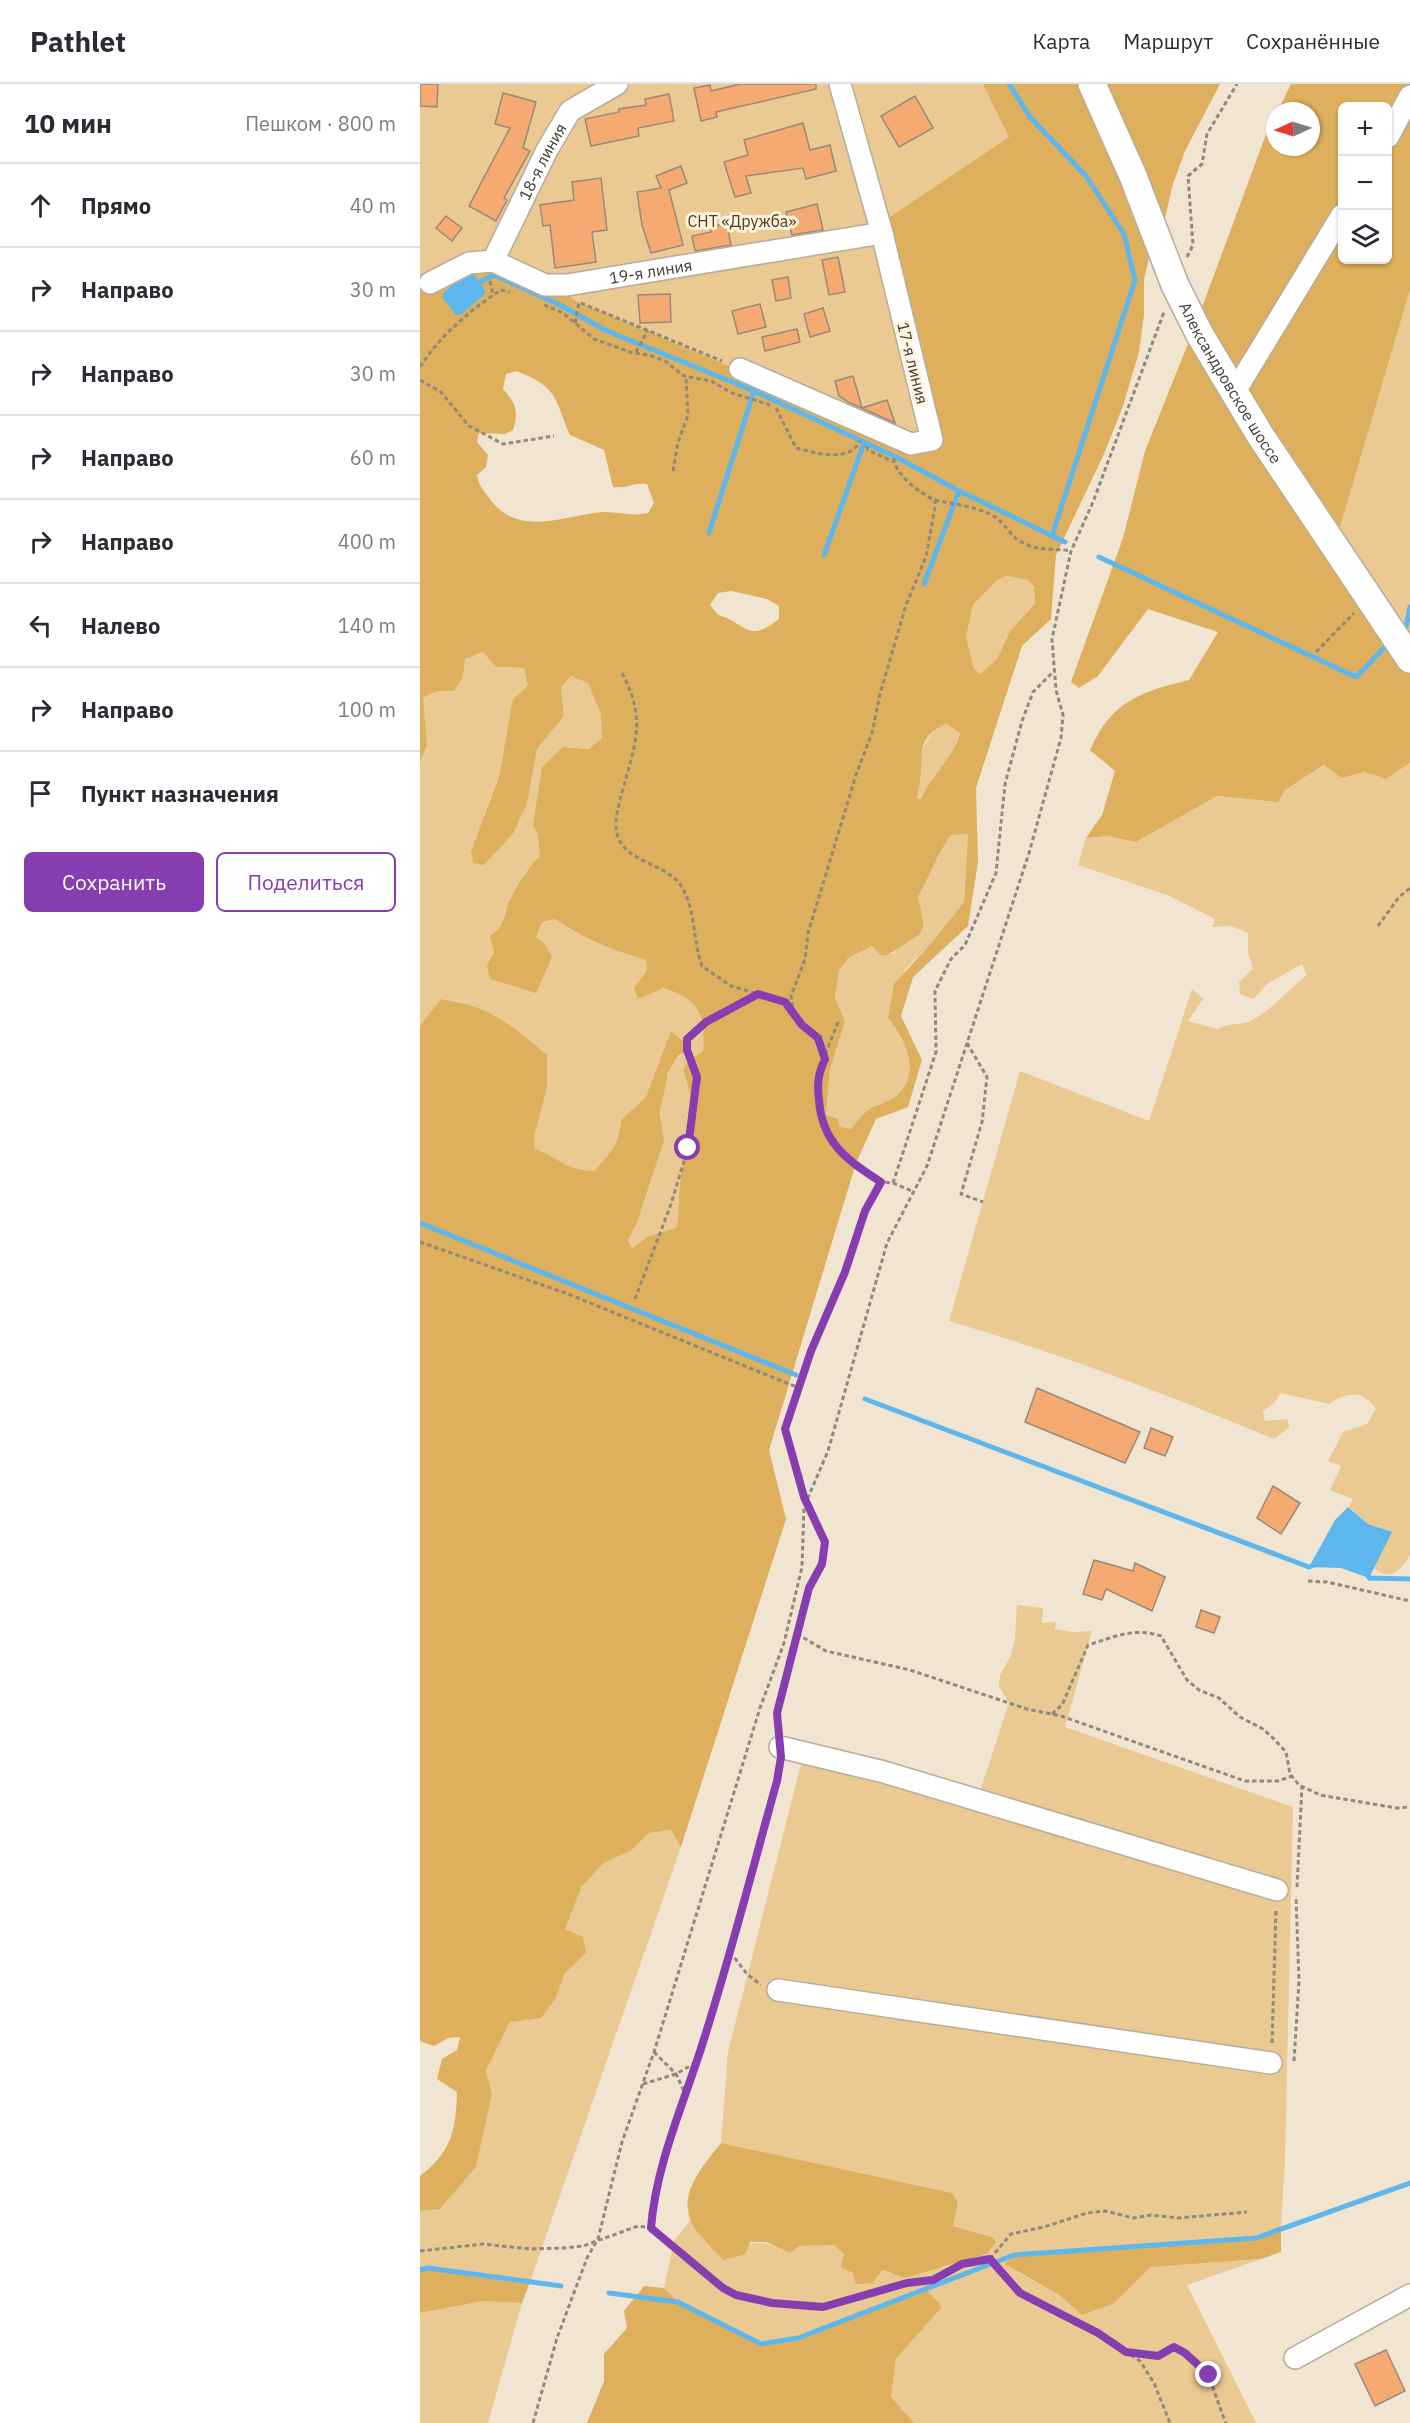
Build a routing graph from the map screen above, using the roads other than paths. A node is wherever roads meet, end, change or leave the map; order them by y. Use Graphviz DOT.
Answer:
graph roads {
  1 [pos="616,84"];
  2 [pos="840,84"];
  3 [pos="1092,84"];
  4 [pos="1410,96"];
  5 [pos="1392,130"];
  6 [pos="1338,222"];
  7 [pos="882,233"];
  8 [pos="493,261"];
  9 [pos="430,283"];
  10 [pos="740,379"];
  11 [pos="1234,393"];
  12 [pos="1410,659"];
  13 [pos="780,1747"];
  14 [pos="1277,1890"];
  15 [pos="778,1989"];
  16 [pos="1271,2063"];
  17 [pos="1410,2295"];
  18 [pos="1295,2358"];
  1 -- 8 [label="street, 18-я линия"];
  2 -- 7 [label="street, 17-я линия"];
  3 -- 11 [label="street, Александровское шоссе"];
  4 -- 5 [label="street"];
  6 -- 11 [label="street"];
  7 -- 8 [label="street, 19-я линия"];
  7 -- 10 [label="street, 17-я линия"];
  8 -- 9 [label="street"];
  11 -- 12 [label="street, Александровское шоссе"];
  13 -- 14 [label="street"];
  15 -- 16 [label="street"];
  17 -- 18 [label="street"];
}
